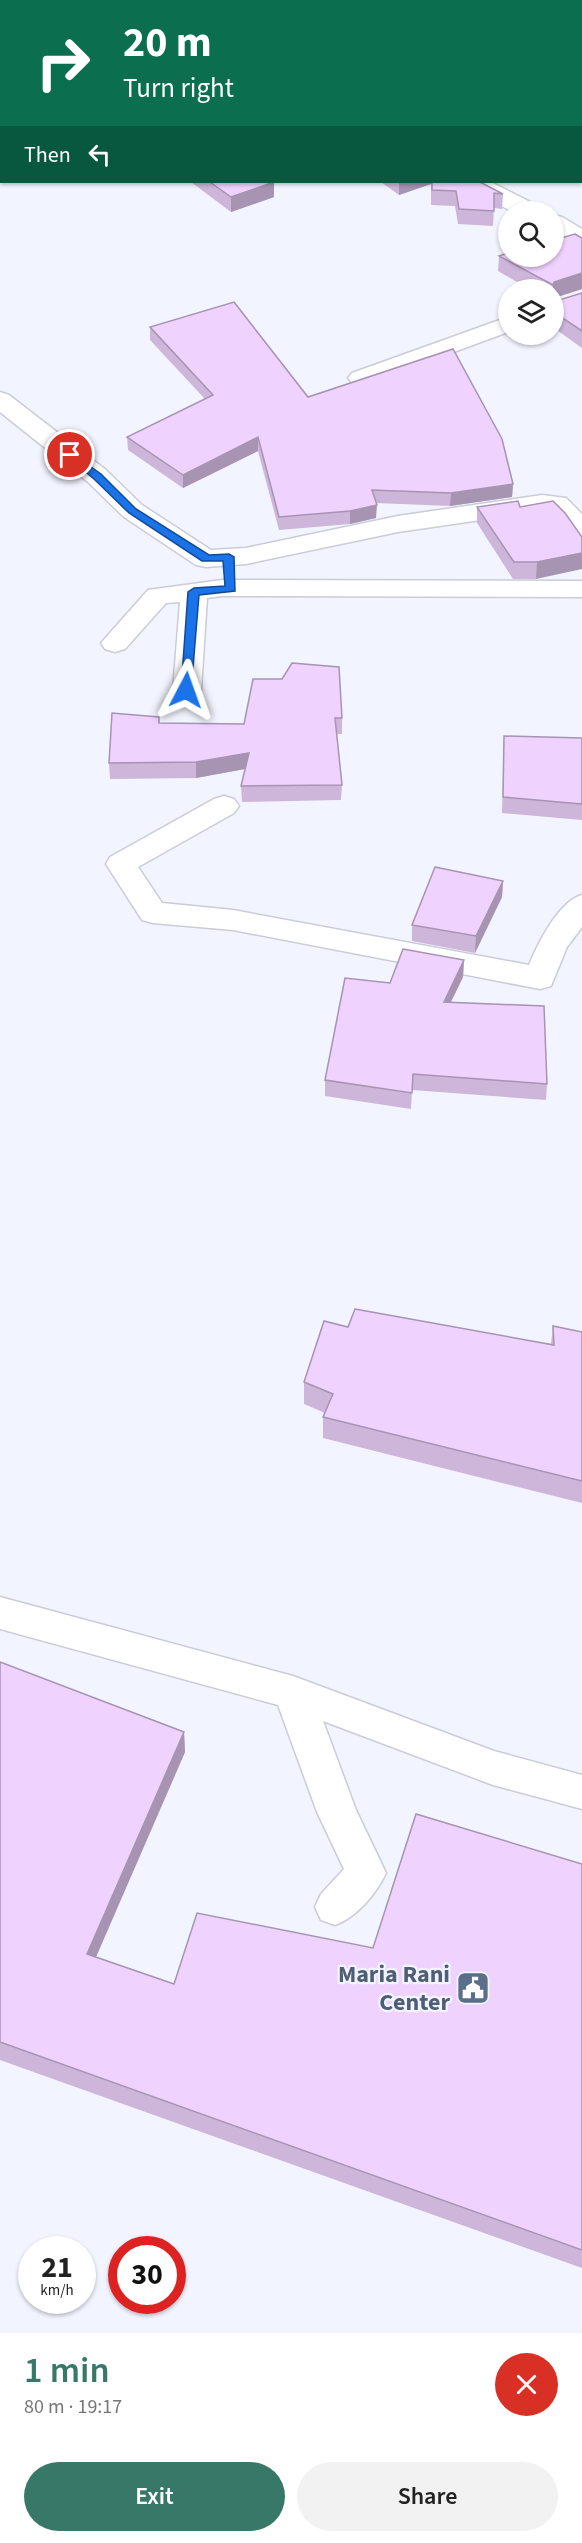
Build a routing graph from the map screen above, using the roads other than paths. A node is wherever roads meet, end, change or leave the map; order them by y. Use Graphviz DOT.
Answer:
graph roads {
  1 [pos="476,183"];
  2 [pos="511,201"];
  3 [pos="564,228"];
  4 [pos="582,239"];
  5 [pos="498,328"];
  6 [pos="361,378"];
  7 [pos="0,400"];
  8 [pos="582,529"];
  9 [pos="229,557"];
  10 [pos="231,589"];
  11 [pos="582,589"];
  12 [pos="194,592"];
  13 [pos="115,643"];
  14 [pos="186,690"];
  15 [pos="224,806"];
  16 [pos="582,905"];
  17 [pos="0,1613"];
  18 [pos="293,1693"];
  19 [pos="582,1792"];
  20 [pos="335,1907"];
  1 -- 2 [label="street"];
  3 -- 4 [label="street"];
  5 -- 6 [label="street"];
  7 -- 9 [label="street"];
  8 -- 9 [label="street"];
  9 -- 10 [label="street"];
  10 -- 11 [label="street"];
  10 -- 12 [label="street"];
  12 -- 13 [label="street"];
  12 -- 14 [label="street"];
  15 -- 16 [label="street"];
  17 -- 18 [label="street"];
  18 -- 19 [label="street"];
  18 -- 20 [label="street"];
}
